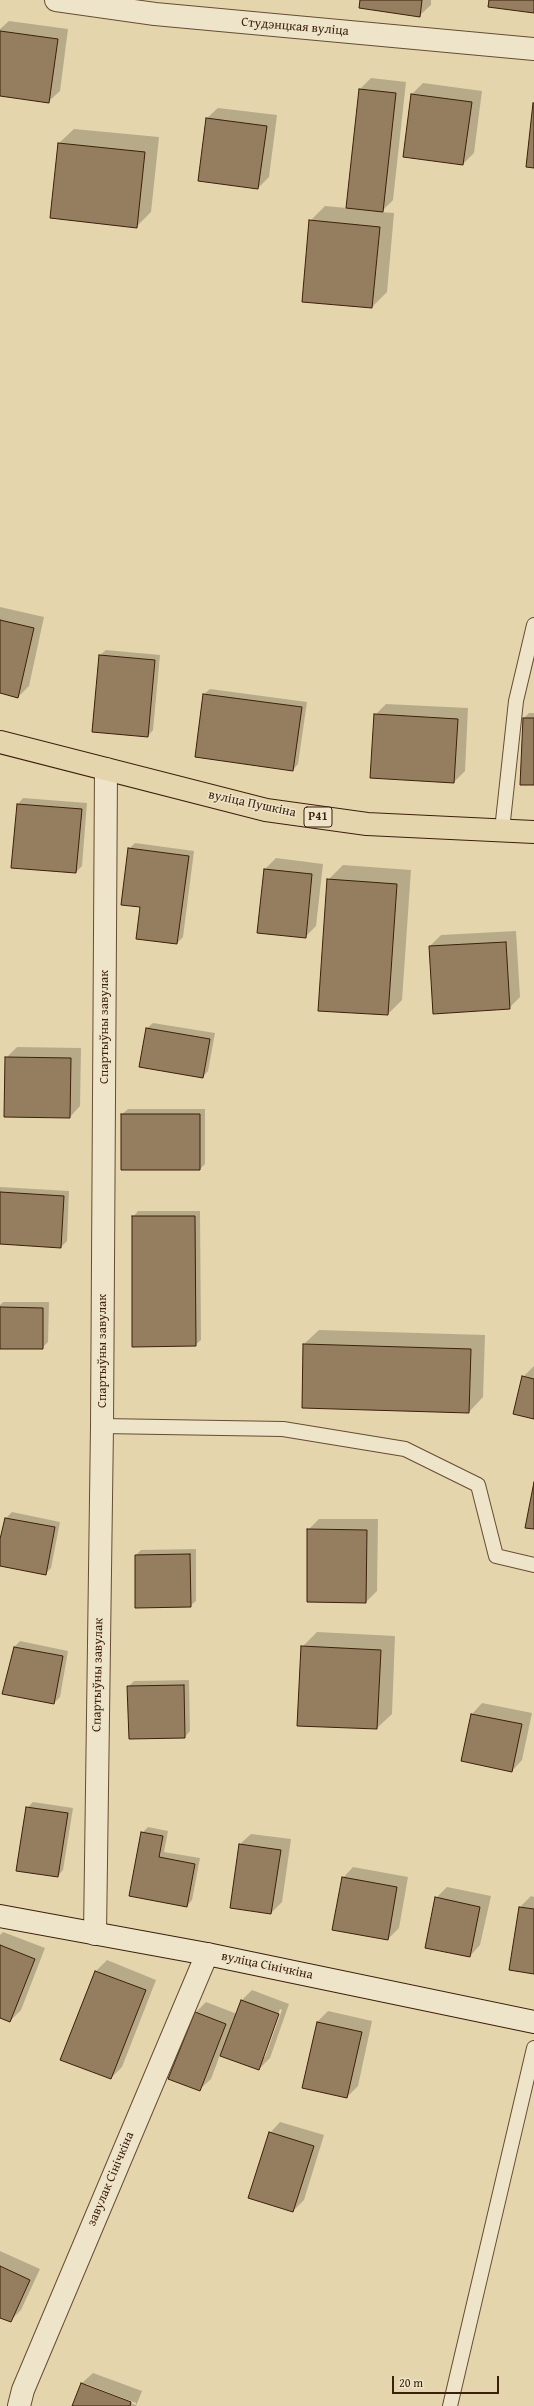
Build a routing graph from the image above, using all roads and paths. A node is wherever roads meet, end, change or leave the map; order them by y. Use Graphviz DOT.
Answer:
graph roads {
  1 [pos="56,0"];
  2 [pos="534,49"];
  3 [pos="534,625"];
  4 [pos="0,742"];
  5 [pos="106,769"];
  6 [pos="502,830"];
  7 [pos="534,832"];
  8 [pos="102,1426"];
  9 [pos="534,1565"];
  10 [pos="0,1916"];
  11 [pos="95,1934"];
  12 [pos="207,1954"];
  13 [pos="534,2022"];
  14 [pos="534,2048"];
  15 [pos="19,2406"];
  16 [pos="450,2406"];
  1 -- 2 [label="street, Студэнцкая вуліца"];
  3 -- 6 [label="lane"];
  4 -- 5 [label="main road, вуліца Пушкіна / Р41"];
  5 -- 6 [label="main road, вуліца Пушкіна / Р41"];
  5 -- 8 [label="street, Спартыўны завулак"];
  6 -- 7 [label="main road, вуліца Пушкіна / Р41"];
  8 -- 9 [label="lane"];
  8 -- 11 [label="street, Спартыўны завулак"];
  10 -- 11 [label="street, вуліца Сінічкіна"];
  11 -- 12 [label="street, вуліца Сінічкіна"];
  12 -- 13 [label="street, вуліца Сінічкіна"];
  12 -- 15 [label="street, завулак Сінічкіна"];
  14 -- 16 [label="lane"];
}
